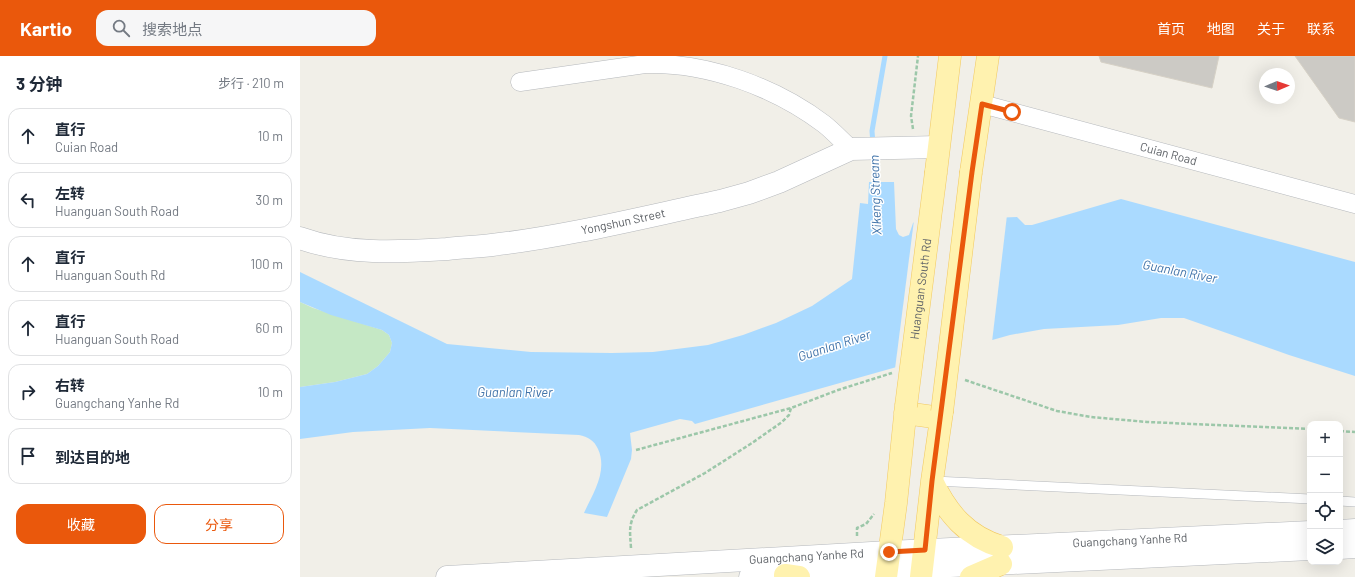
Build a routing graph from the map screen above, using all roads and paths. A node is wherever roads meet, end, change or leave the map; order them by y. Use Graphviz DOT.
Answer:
graph roads {
  1 [pos="918,56"];
  2 [pos="950,56"];
  3 [pos="988,56"];
  4 [pos="520,82"];
  5 [pos="982,104"];
  6 [pos="915,136"];
  7 [pos="938,147"];
  8 [pos="857,149"];
  9 [pos="1355,204"];
  10 [pos="300,238"];
  11 [pos="895,372"];
  12 [pos="958,378"];
  13 [pos="791,408"];
  14 [pos="905,409"];
  15 [pos="941,415"];
  16 [pos="1307,429"];
  17 [pos="1343,431"];
  18 [pos="1355,432"];
  19 [pos="636,450"];
  20 [pos="932,481"];
  21 [pos="1307,500"];
  22 [pos="1343,501"];
  23 [pos="1355,502"];
  24 [pos="1355,530"];
  25 [pos="1343,531"];
  26 [pos="1307,532"];
  27 [pos="1355,547"];
  28 [pos="631,548"];
  29 [pos="1343,548"];
  30 [pos="1307,549"];
  31 [pos="1002,556"];
  32 [pos="923,565"];
  33 [pos="887,566"];
  34 [pos="792,576"];
  35 [pos="447,577"];
  36 [pos="750,577"];
  37 [pos="971,577"];
  1 -- 6 [label="path"];
  2 -- 7 [label="main road, Huanguan South Rd"];
  3 -- 5 [label="main road"];
  4 -- 8 [label="street"];
  5 -- 9 [label="street, Cuian Road"];
  5 -- 15 [label="main road, bridge"];
  7 -- 8 [label="street, Yongshun Street"];
  7 -- 14 [label="main road, Huanguan South Rd, bridge"];
  8 -- 10 [label="street, Yongshun Street"];
  11 -- 13 [label="path"];
  12 -- 16 [label="path"];
  13 -- 19 [label="path"];
  13 -- 28 [label="path"];
  14 -- 15 [label="main road"];
  14 -- 33 [label="main road, Huanguan South Rd"];
  15 -- 20 [label="main road"];
  17 -- 18 [label="path"];
  20 -- 21 [label="lane"];
  20 -- 31 [label="main road"];
  20 -- 32 [label="main road"];
  22 -- 23 [label="lane"];
  24 -- 25 [label="street"];
  26 -- 31 [label="street, Guangchang Yanhe Rd"];
  27 -- 29 [label="street"];
  30 -- 31 [label="street, Guangchang Yanhe Rd"];
  31 -- 32 [label="street, Guangchang Yanhe Rd"];
  31 -- 37 [label="main road"];
  32 -- 33 [label="street, Guangchang Yanhe Rd"];
  33 -- 34 [label="street, Guangchang Yanhe Rd"];
  33 -- 35 [label="street, Guangchang Yanhe Rd"];
  34 -- 36 [label="street, Guangchang Yanhe Rd"];
}
